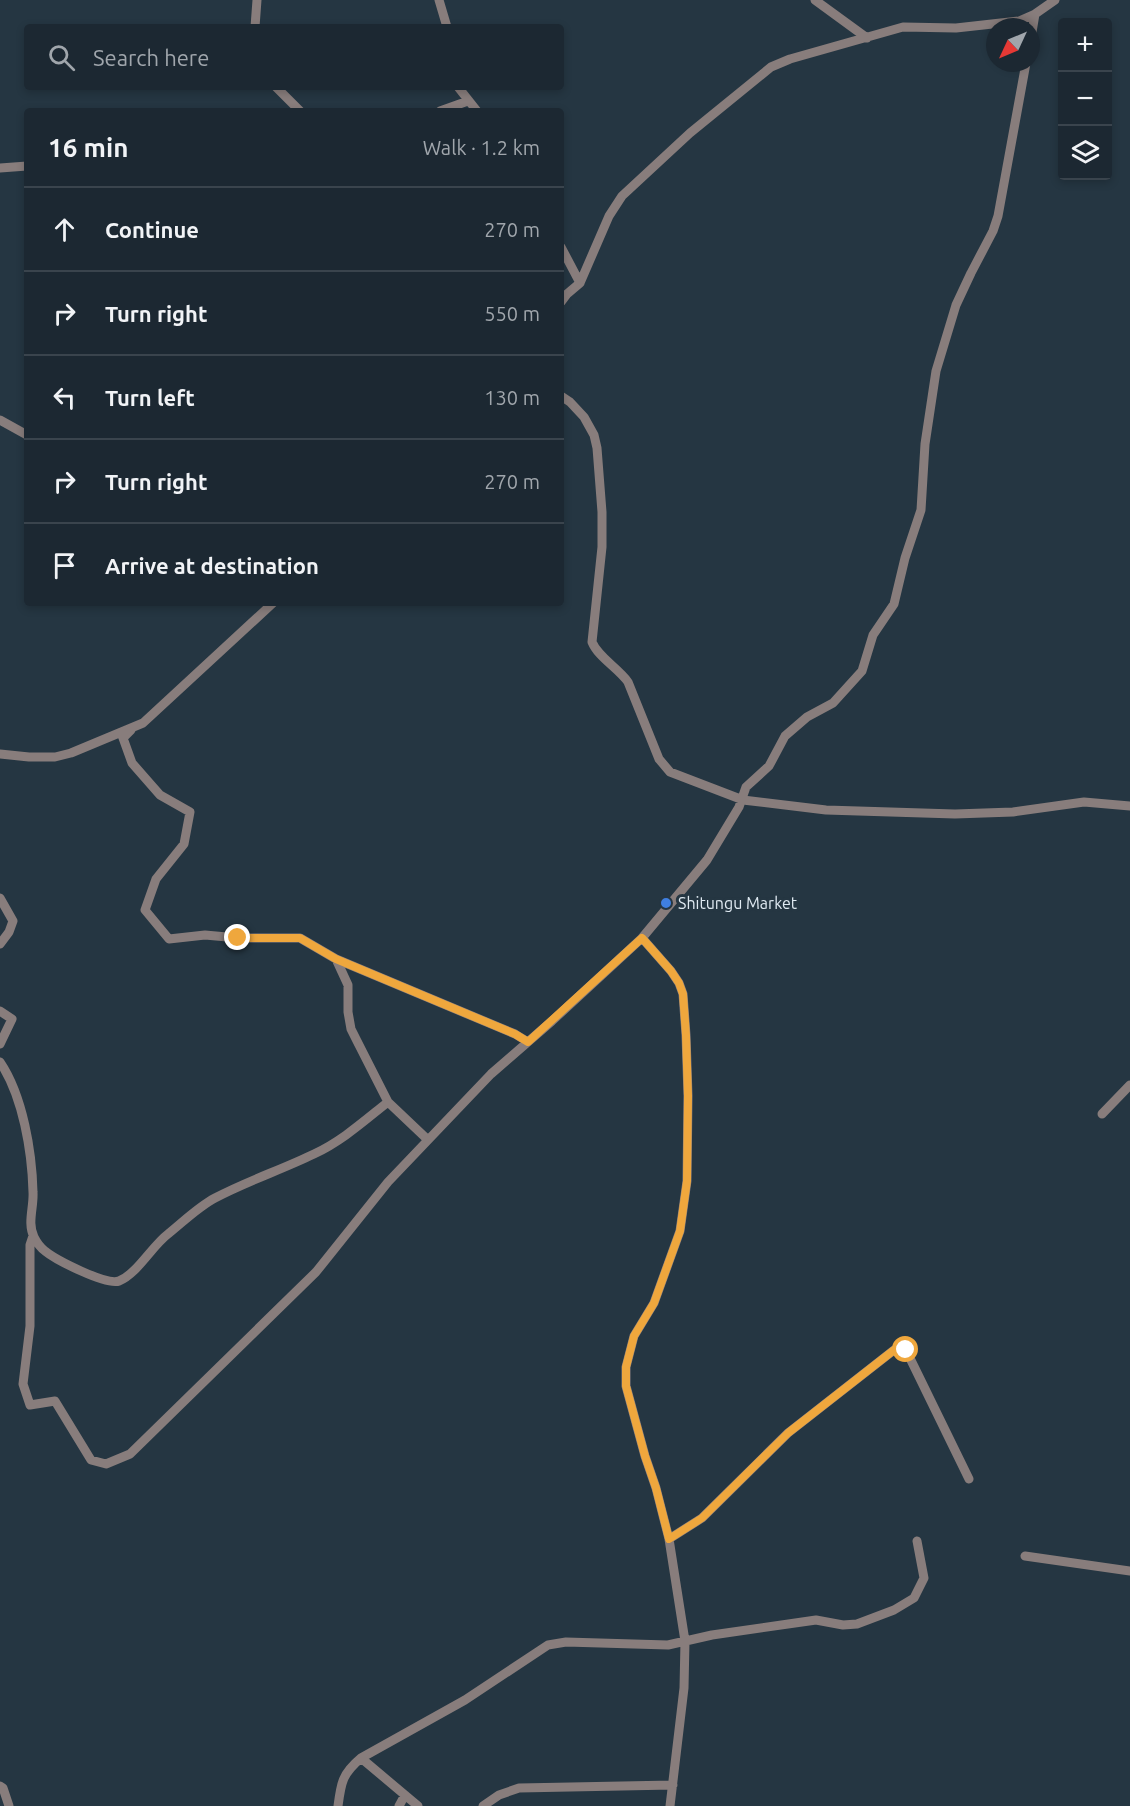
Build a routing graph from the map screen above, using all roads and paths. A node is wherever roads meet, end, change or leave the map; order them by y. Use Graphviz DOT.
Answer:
graph roads {
  1 [pos="257,0"];
  2 [pos="439,0"];
  3 [pos="815,0"];
  4 [pos="1055,0"];
  5 [pos="1035,14"];
  6 [pos="1034,18"];
  7 [pos="255,24"];
  8 [pos="446,24"];
  9 [pos="867,38"];
  10 [pos="1024,72"];
  11 [pos="279,90"];
  12 [pos="460,90"];
  13 [pos="468,101"];
  14 [pos="297,108"];
  15 [pos="448,108"];
  16 [pos="474,108"];
  17 [pos="24,166"];
  18 [pos="0,168"];
  19 [pos="564,253"];
  20 [pos="580,283"];
  21 [pos="564,298"];
  22 [pos="564,398"];
  23 [pos="0,420"];
  24 [pos="24,433"];
  25 [pos="270,606"];
  26 [pos="131,730"];
  27 [pos="0,754"];
  28 [pos="742,800"];
  29 [pos="1130,806"];
  30 [pos="0,898"];
  31 [pos="642,938"];
  32 [pos="0,944"];
  33 [pos="336,959"];
  34 [pos="0,1011"];
  35 [pos="528,1042"];
  36 [pos="0,1044"];
  37 [pos="0,1062"];
  38 [pos="1130,1085"];
  39 [pos="388,1101"];
  40 [pos="1102,1114"];
  41 [pos="427,1139"];
  42 [pos="33,1236"];
  43 [pos="969,1479"];
  44 [pos="669,1539"];
  45 [pos="916,1541"];
  46 [pos="1025,1556"];
  47 [pos="1130,1571"];
  48 [pos="685,1641"];
  49 [pos="361,1758"];
  50 [pos="673,1785"];
  51 [pos="0,1786"];
  52 [pos="405,1795"];
  53 [pos="9,1806"];
  54 [pos="338,1806"];
  55 [pos="399,1806"];
  56 [pos="418,1806"];
  57 [pos="483,1806"];
  58 [pos="670,1806"];
  1 -- 7 [label="street"];
  2 -- 8 [label="street"];
  3 -- 9 [label="street"];
  4 -- 5 [label="street"];
  5 -- 6 [label="street"];
  5 -- 9 [label="street"];
  9 -- 20 [label="street"];
  10 -- 28 [label="street"];
  11 -- 14 [label="street"];
  12 -- 13 [label="street"];
  13 -- 15 [label="street"];
  13 -- 16 [label="street"];
  17 -- 18 [label="street"];
  19 -- 20 [label="street"];
  20 -- 21 [label="street"];
  22 -- 28 [label="street"];
  23 -- 24 [label="street"];
  25 -- 26 [label="street"];
  26 -- 27 [label="street"];
  26 -- 33 [label="street"];
  28 -- 29 [label="street"];
  28 -- 31 [label="street"];
  30 -- 32 [label="street"];
  31 -- 35 [label="street"];
  31 -- 44 [label="street"];
  33 -- 35 [label="street"];
  33 -- 39 [label="street"];
  34 -- 36 [label="street"];
  35 -- 41 [label="street"];
  37 -- 42 [label="street"];
  38 -- 40 [label="street"];
  39 -- 41 [label="street"];
  39 -- 42 [label="street"];
  41 -- 42 [label="street"];
  43 -- 44 [label="street"];
  44 -- 48 [label="street"];
  45 -- 48 [label="street"];
  46 -- 47 [label="street"];
  48 -- 49 [label="street"];
  48 -- 50 [label="street"];
  49 -- 52 [label="street"];
  49 -- 54 [label="street"];
  50 -- 57 [label="street"];
  50 -- 58 [label="street"];
  51 -- 53 [label="street"];
  52 -- 55 [label="street"];
  52 -- 56 [label="street"];
}
